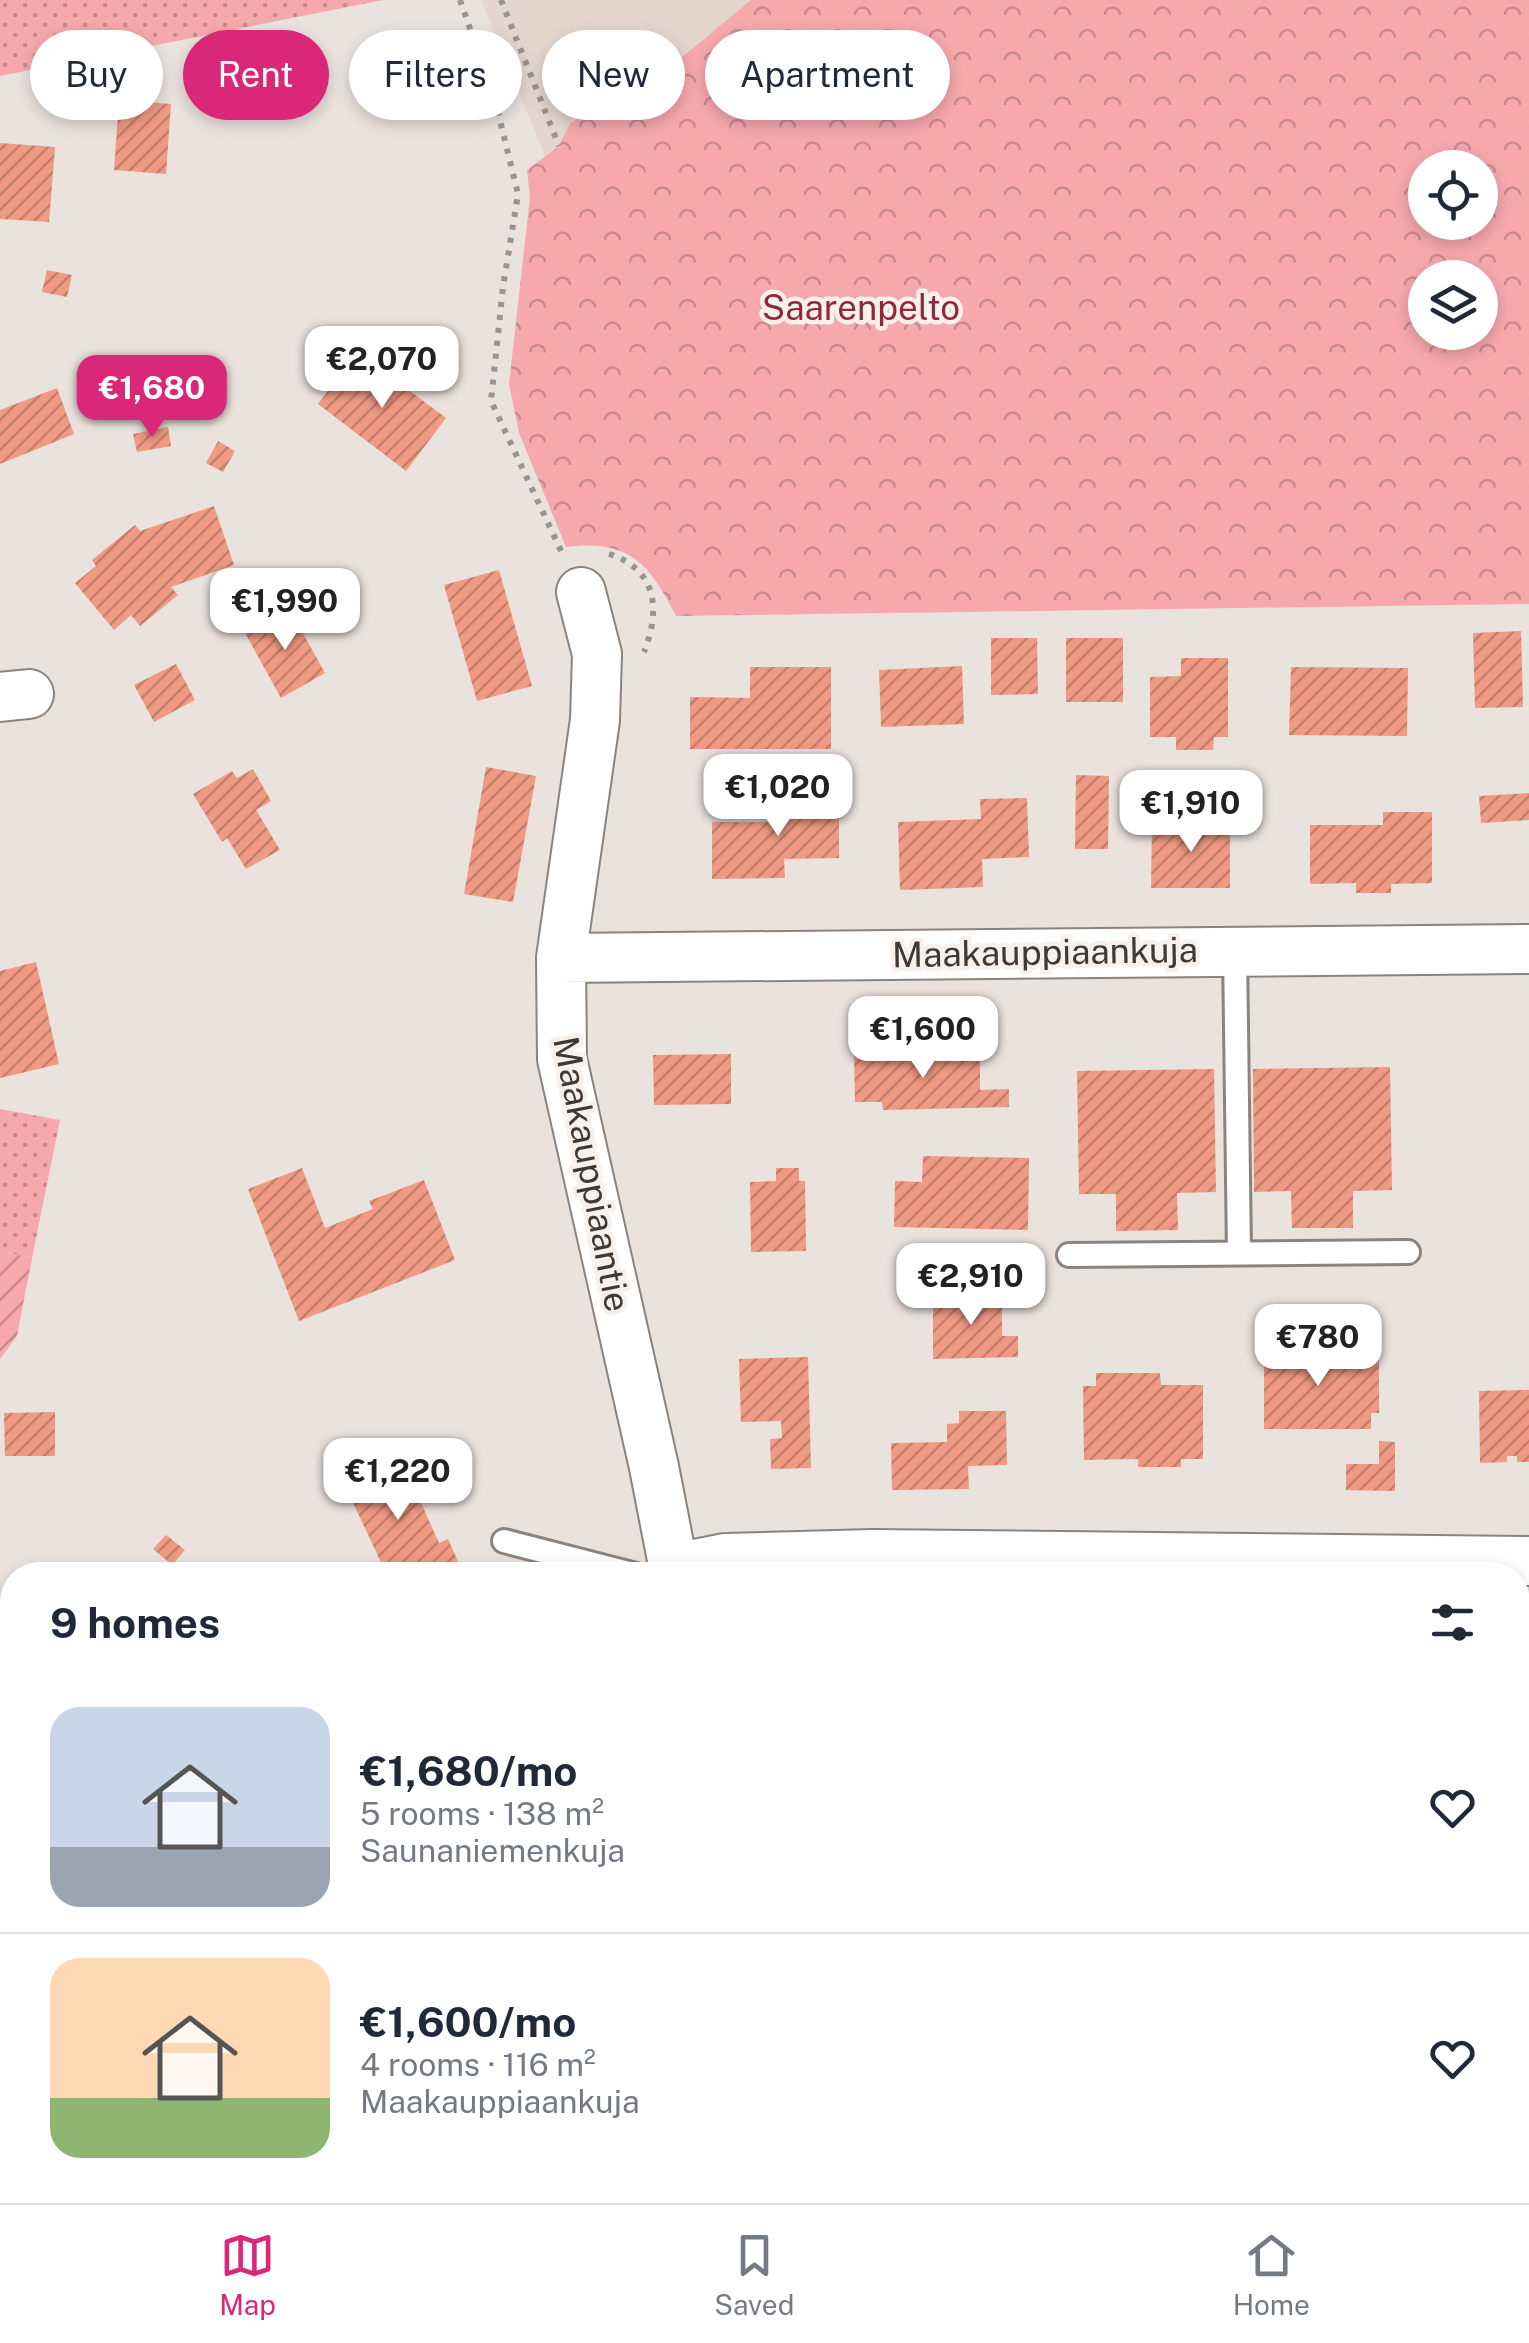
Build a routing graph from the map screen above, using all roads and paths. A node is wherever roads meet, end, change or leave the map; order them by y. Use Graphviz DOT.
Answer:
graph roads {
  1 [pos="460,0"];
  2 [pos="501,0"];
  3 [pos="559,146"];
  4 [pos="580,563"];
  5 [pos="640,662"];
  6 [pos="1529,949"];
  7 [pos="1234,950"];
  8 [pos="561,958"];
  9 [pos="1408,1252"];
  10 [pos="1069,1254"];
  11 [pos="1239,1254"];
  12 [pos="504,1541"];
  13 [pos="1529,1560"];
  14 [pos="604,1562"];
  15 [pos="655,1562"];
  16 [pos="707,1562"];
  1 -- 4 [label="path"];
  2 -- 3 [label="path"];
  4 -- 5 [label="path"];
  4 -- 8 [label="street, Maakauppiaantie"];
  6 -- 7 [label="street, Maakauppiaankuja"];
  7 -- 8 [label="street, Maakauppiaankuja"];
  7 -- 11 [label="lane"];
  8 -- 15 [label="street, Maakauppiaantie"];
  9 -- 11 [label="lane"];
  10 -- 11 [label="lane"];
  12 -- 14 [label="lane"];
  13 -- 16 [label="street"];
}
